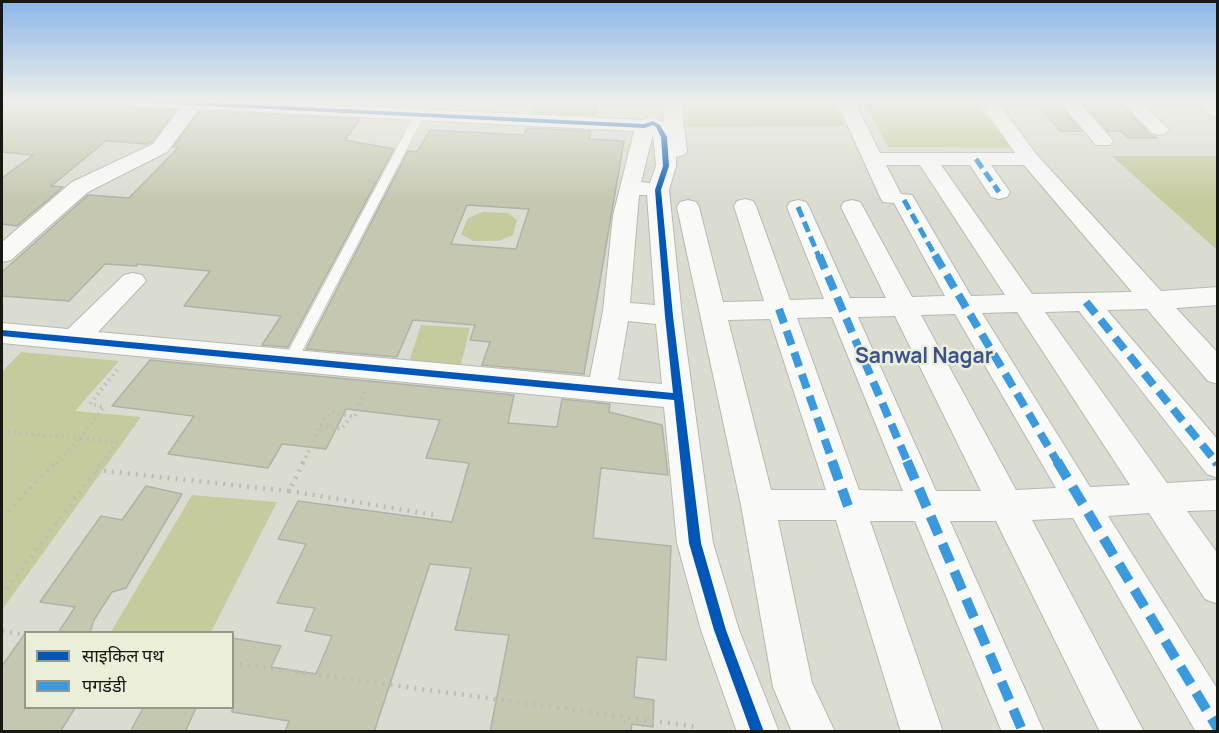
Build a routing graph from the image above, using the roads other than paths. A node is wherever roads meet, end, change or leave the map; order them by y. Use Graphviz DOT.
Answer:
graph roads {
  1 [pos="170,134"];
  2 [pos="409,134"];
  3 [pos="650,134"];
  4 [pos="664,134"];
  5 [pos="665,134"];
  6 [pos="861,134"];
  7 [pos="1012,134"];
  8 [pos="1097,134"];
  9 [pos="1103,141"];
  10 [pos="873,159"];
  11 [pos="926,159"];
  12 [pos="976,159"];
  13 [pos="1030,159"];
  14 [pos="655,181"];
  15 [pos="999,192"];
  16 [pos="745,206"];
  17 [pos="688,207"];
  18 [pos="798,207"];
  19 [pos="852,207"];
  20 [pos="2,229"];
  21 [pos="27,231"];
  22 [pos="2,254"];
  23 [pos="134,281"];
  24 [pos="1218,296"];
  25 [pos="1154,300"];
  26 [pos="1086,302"];
  27 [pos="1025,303"];
  28 [pos="963,305"];
  29 [pos="904,306"];
  30 [pos="841,308"];
  31 [pos="779,309"];
  32 [pos="714,310"];
  33 [pos="616,311"];
  34 [pos="669,315"];
  35 [pos="2,333"];
  36 [pos="74,340"];
  37 [pos="290,361"];
  38 [pos="1218,373"];
  39 [pos="602,390"];
  40 [pos="678,397"];
  41 [pos="1218,464"];
  42 [pos="1218,495"];
  43 [pos="1158,498"];
  44 [pos="1083,502"];
  45 [pos="758,506"];
  46 [pos="848,506"];
  47 [pos="927,506"];
  48 [pos="1006,507"];
  49 [pos="1218,586"];
  50 [pos="1218,729"];
  51 [pos="758,732"];
  52 [pos="814,732"];
  53 [pos="922,732"];
  54 [pos="1023,732"];
  55 [pos="1123,732"];
  1 -- 21 [label="street"];
  2 -- 37 [label="lane"];
  3 -- 14 [label="street"];
  4 -- 14 [label="street"];
  5 -- 14 [label="street"];
  6 -- 10 [label="street"];
  7 -- 13 [label="street"];
  8 -- 9 [label="street"];
  10 -- 11 [label="street"];
  10 -- 28 [label="street"];
  11 -- 12 [label="street"];
  11 -- 27 [label="street"];
  12 -- 13 [label="street"];
  12 -- 15 [label="street"];
  13 -- 25 [label="street"];
  14 -- 33 [label="street"];
  14 -- 34 [label="street"];
  16 -- 31 [label="street"];
  17 -- 32 [label="street"];
  18 -- 30 [label="street"];
  19 -- 29 [label="street"];
  20 -- 21 [label="street"];
  21 -- 22 [label="street"];
  23 -- 36 [label="street"];
  24 -- 25 [label="street"];
  25 -- 26 [label="street"];
  25 -- 38 [label="street"];
  26 -- 27 [label="street"];
  26 -- 41 [label="street"];
  27 -- 28 [label="street"];
  27 -- 43 [label="street"];
  28 -- 29 [label="street"];
  28 -- 44 [label="street"];
  29 -- 30 [label="street"];
  29 -- 48 [label="street"];
  30 -- 31 [label="street"];
  30 -- 47 [label="street"];
  31 -- 32 [label="street"];
  31 -- 46 [label="street"];
  32 -- 45 [label="street"];
  33 -- 34 [label="street"];
  33 -- 39 [label="street"];
  34 -- 40 [label="street"];
  35 -- 36 [label="street"];
  36 -- 37 [label="street"];
  37 -- 39 [label="street"];
  39 -- 40 [label="street"];
  40 -- 51 [label="street"];
  42 -- 43 [label="street"];
  43 -- 44 [label="street"];
  43 -- 49 [label="street"];
  44 -- 48 [label="street"];
  44 -- 50 [label="street"];
  45 -- 46 [label="street"];
  45 -- 52 [label="street"];
  46 -- 47 [label="street"];
  46 -- 53 [label="street"];
  47 -- 48 [label="street"];
  47 -- 54 [label="street"];
  48 -- 55 [label="street"];
}
